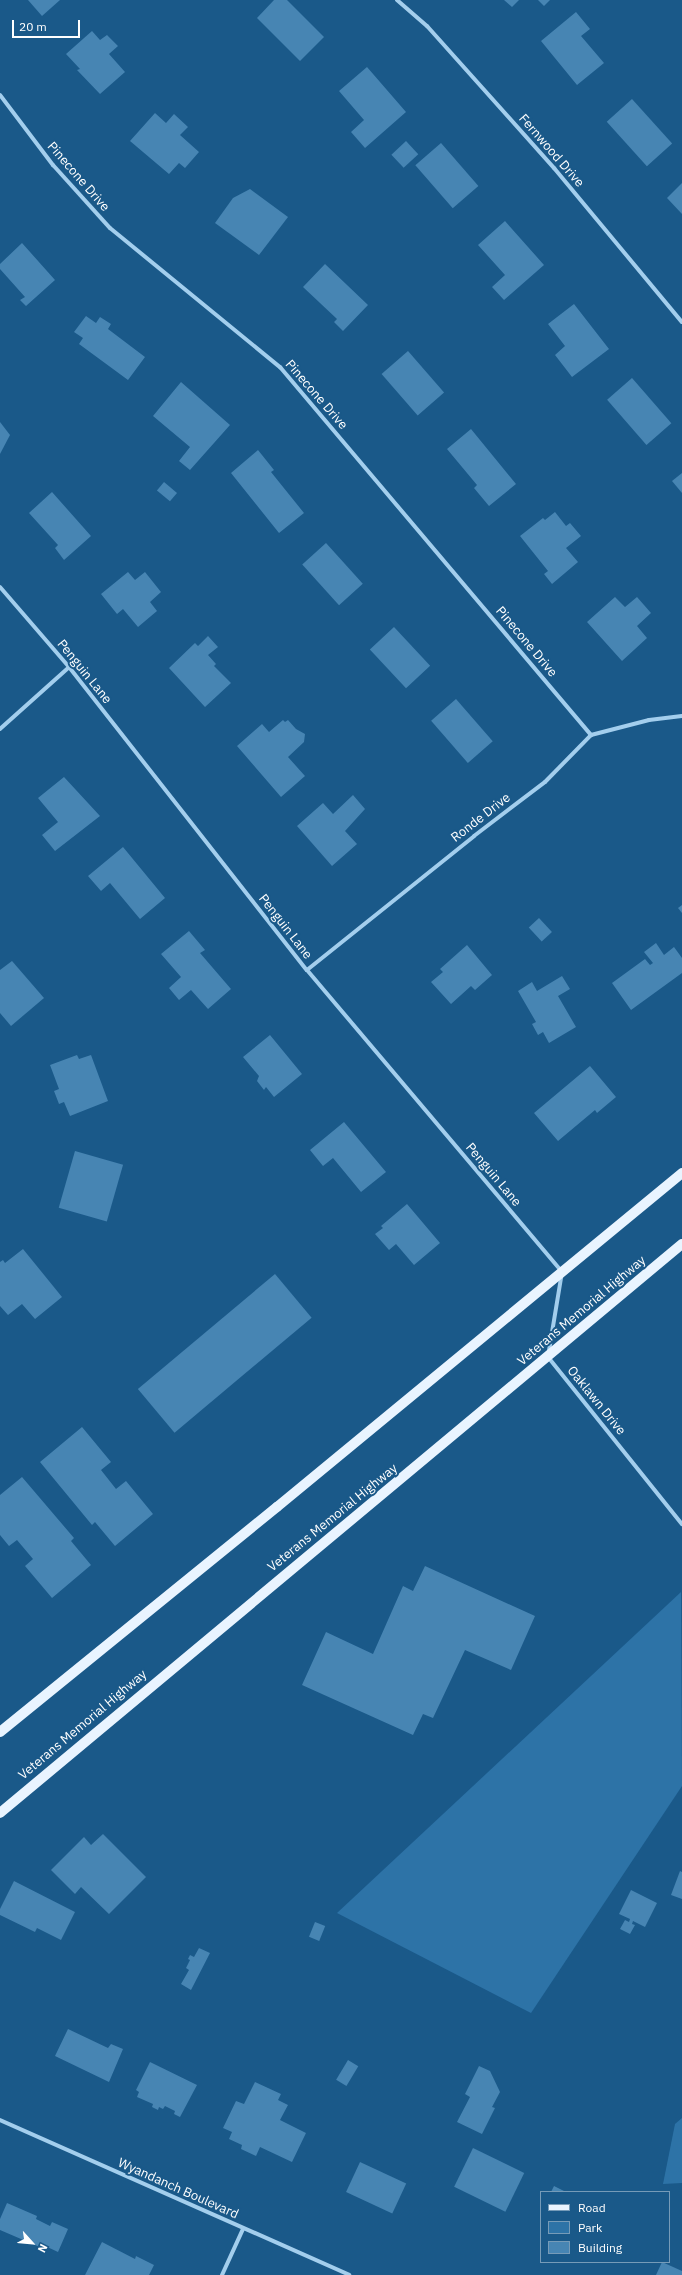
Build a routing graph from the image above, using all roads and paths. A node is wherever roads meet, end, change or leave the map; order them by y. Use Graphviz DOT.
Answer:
graph roads {
  1 [pos="397,0"];
  2 [pos="0,95"];
  3 [pos="682,322"];
  4 [pos="0,587"];
  5 [pos="69,667"];
  6 [pos="682,716"];
  7 [pos="0,729"];
  8 [pos="591,735"];
  9 [pos="307,970"];
  10 [pos="682,1173"];
  11 [pos="682,1244"];
  12 [pos="562,1272"];
  13 [pos="548,1357"];
  14 [pos="682,1524"];
  15 [pos="0,1732"];
  16 [pos="0,1813"];
  17 [pos="0,2120"];
  18 [pos="242,2229"];
  19 [pos="222,2275"];
  20 [pos="349,2275"];
  1 -- 3 [label="street, Fernwood Drive"];
  2 -- 8 [label="street, Pinecone Drive"];
  4 -- 5 [label="street, Penguin Lane"];
  5 -- 7 [label="street"];
  5 -- 9 [label="street, Penguin Lane"];
  6 -- 8 [label="street"];
  8 -- 9 [label="street, Ronde Drive"];
  9 -- 12 [label="street, Penguin Lane"];
  10 -- 12 [label="main road"];
  11 -- 13 [label="main road, Veterans Memorial Highway"];
  12 -- 13 [label="street"];
  12 -- 15 [label="main road"];
  13 -- 14 [label="street, Oaklawn Drive"];
  13 -- 16 [label="main road, Veterans Memorial Highway"];
  17 -- 18 [label="street, Wyandanch Boulevard"];
  18 -- 19 [label="street"];
  18 -- 20 [label="street, Wyandanch Boulevard"];
}
